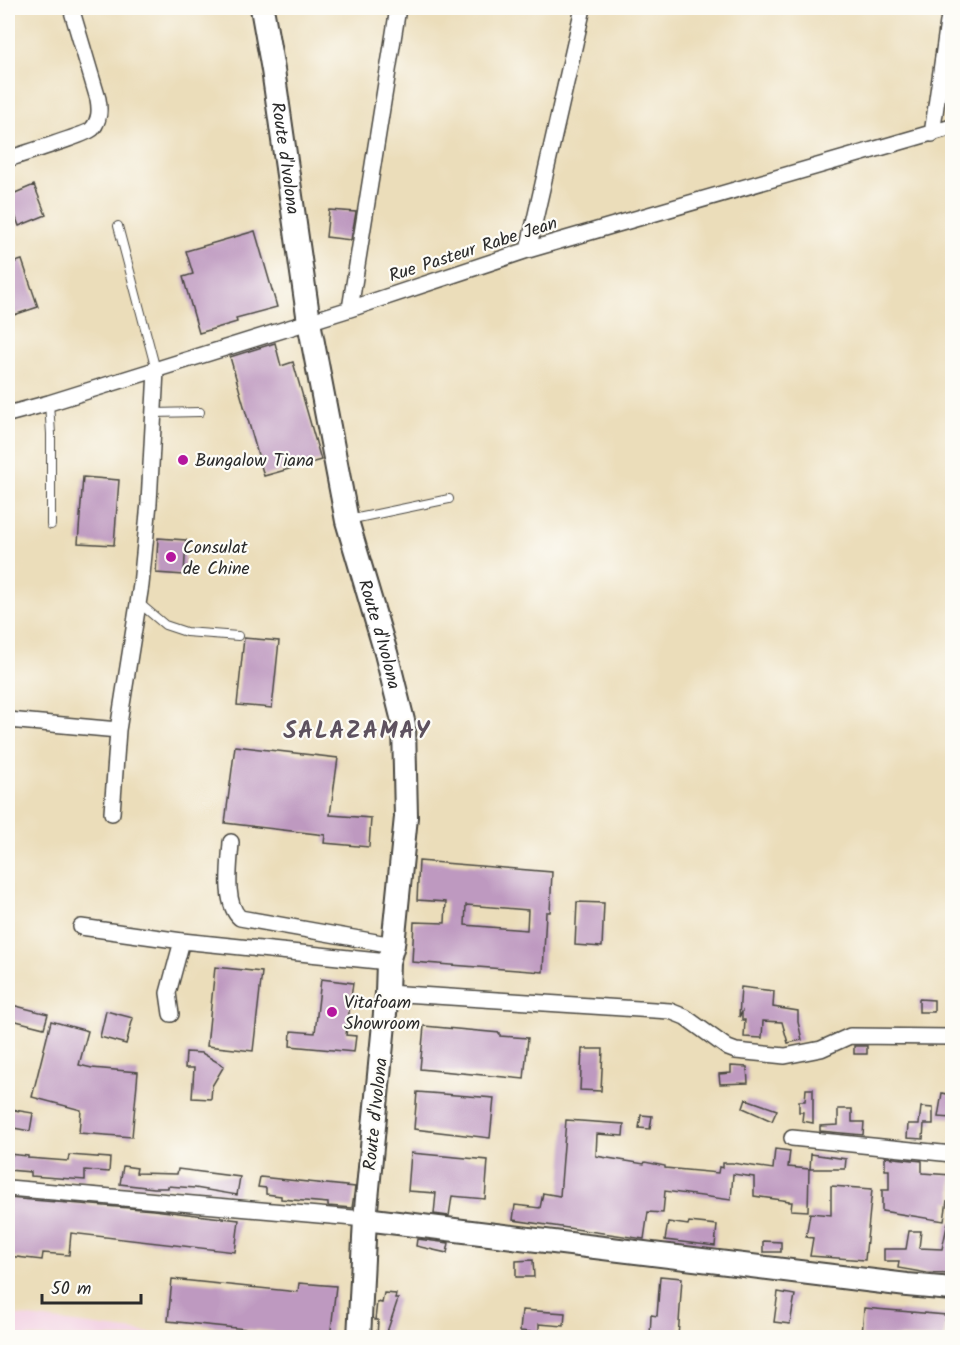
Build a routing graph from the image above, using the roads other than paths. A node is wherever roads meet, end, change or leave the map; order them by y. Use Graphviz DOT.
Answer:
graph roads {
  1 [pos="71,8"];
  2 [pos="262,8"];
  3 [pos="398,8"];
  4 [pos="582,8"];
  5 [pos="950,8"];
  6 [pos="952,127"];
  7 [pos="932,134"];
  8 [pos="8,159"];
  9 [pos="118,226"];
  10 [pos="528,250"];
  11 [pos="350,309"];
  12 [pos="309,322"];
  13 [pos="156,370"];
  14 [pos="48,404"];
  15 [pos="200,412"];
  16 [pos="154,413"];
  17 [pos="8,414"];
  18 [pos="450,499"];
  19 [pos="346,521"];
  20 [pos="51,525"];
  21 [pos="138,602"];
  22 [pos="238,636"];
  23 [pos="8,720"];
  24 [pos="118,730"];
  25 [pos="112,813"];
  26 [pos="231,842"];
  27 [pos="81,927"];
  28 [pos="182,942"];
  29 [pos="391,954"];
  30 [pos="387,993"];
  31 [pos="171,1014"];
  32 [pos="952,1037"];
  33 [pos="792,1138"];
  34 [pos="952,1154"];
  35 [pos="8,1188"];
  36 [pos="365,1219"];
  37 [pos="952,1289"];
  38 [pos="359,1338"];
  1 -- 8 [label="street"];
  2 -- 12 [label="main road, Route d'Ivolona"];
  3 -- 11 [label="street"];
  4 -- 10 [label="street"];
  5 -- 7 [label="street"];
  6 -- 7 [label="street, Rue Pasteur Rabe Jean"];
  7 -- 10 [label="street, Rue Pasteur Rabe Jean"];
  9 -- 13 [label="lane"];
  10 -- 11 [label="street, Rue Pasteur Rabe Jean"];
  11 -- 12 [label="street, Rue Pasteur Rabe Jean"];
  12 -- 13 [label="street, Rue Pasteur Rabe Jean"];
  12 -- 19 [label="main road, Route d'Ivolona"];
  13 -- 14 [label="street, Rue Pasteur Rabe Jean"];
  13 -- 16 [label="street"];
  14 -- 17 [label="street, Rue Pasteur Rabe Jean"];
  14 -- 20 [label="lane"];
  15 -- 16 [label="lane"];
  16 -- 21 [label="street"];
  18 -- 19 [label="lane"];
  19 -- 29 [label="main road, Route d'Ivolona"];
  21 -- 22 [label="lane"];
  21 -- 24 [label="street"];
  23 -- 24 [label="street"];
  24 -- 25 [label="street"];
  26 -- 29 [label="street"];
  27 -- 28 [label="street"];
  28 -- 29 [label="street"];
  28 -- 31 [label="street"];
  29 -- 30 [label="main road, Route d'Ivolona"];
  30 -- 32 [label="street"];
  30 -- 36 [label="main road, Route d'Ivolona"];
  33 -- 34 [label="street"];
  35 -- 36 [label="street"];
  36 -- 37 [label="main road"];
  36 -- 38 [label="main road, Route d'Ivolona"];
}
